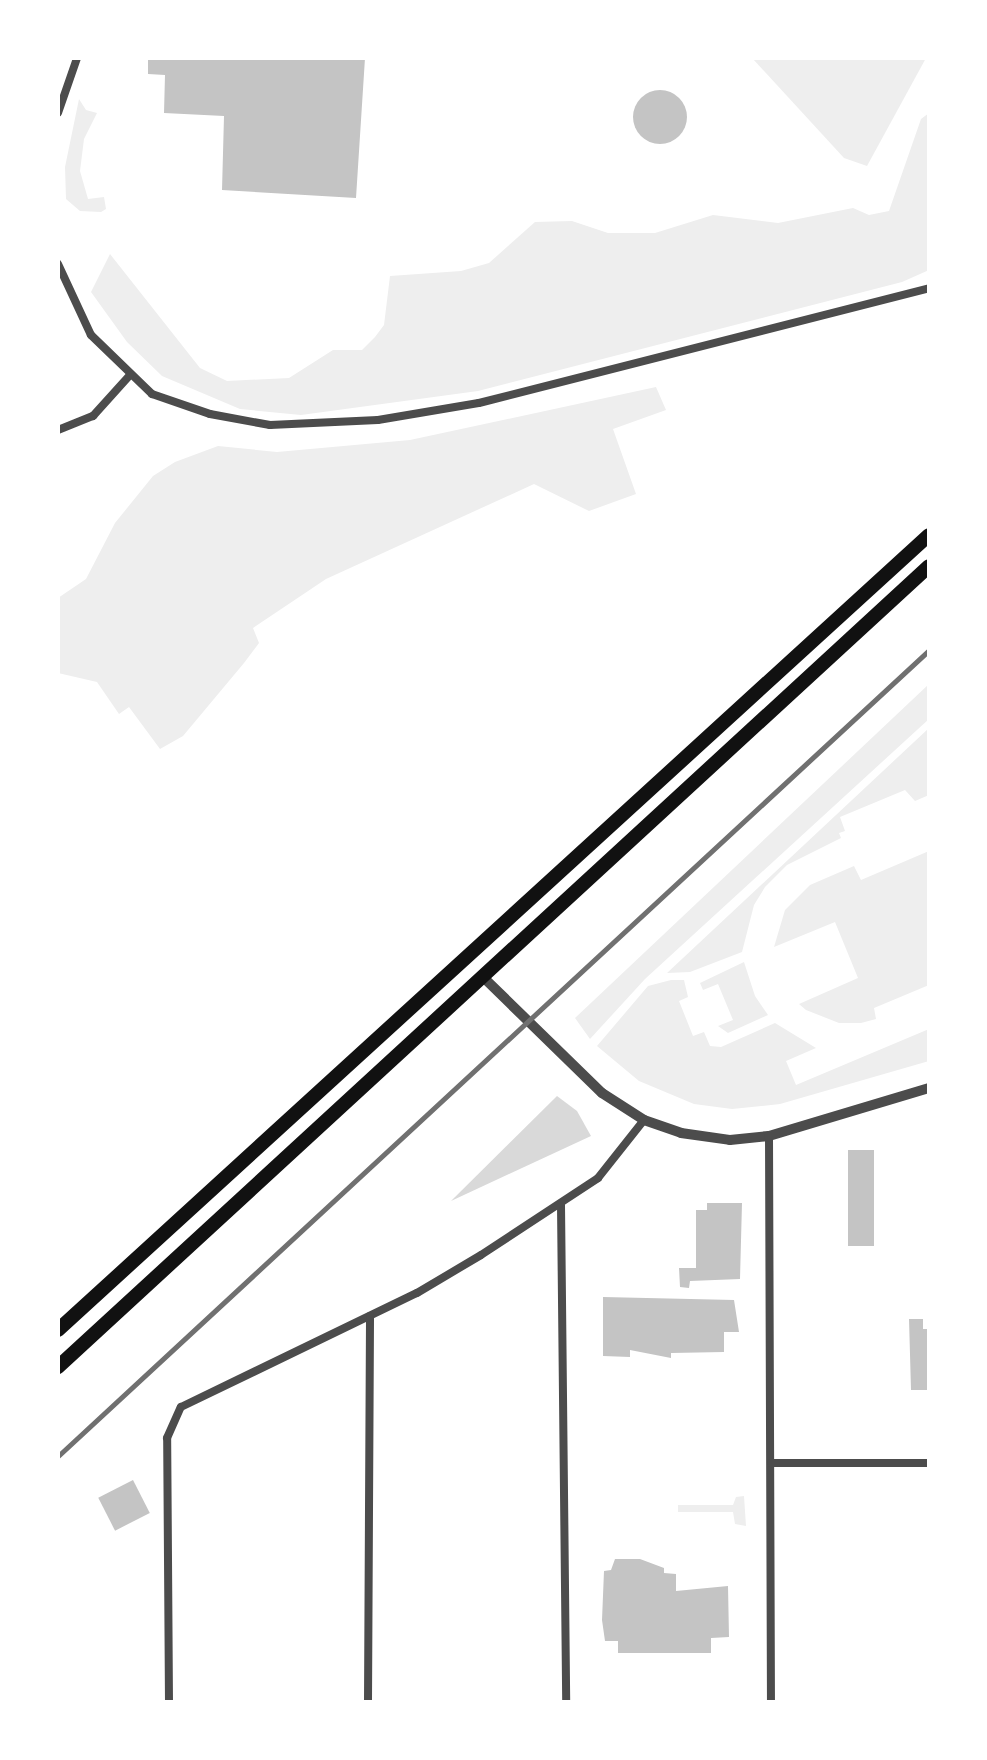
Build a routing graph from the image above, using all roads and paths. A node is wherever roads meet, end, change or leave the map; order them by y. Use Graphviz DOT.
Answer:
graph roads {
  1 [pos="77,58"];
  2 [pos="58,113"];
  3 [pos="58,264"];
  4 [pos="929,288"];
  5 [pos="130,375"];
  6 [pos="58,430"];
  7 [pos="929,535"];
  8 [pos="929,566"];
  9 [pos="483,977"];
  10 [pos="929,1088"];
  11 [pos="644,1120"];
  12 [pos="769,1136"];
  13 [pos="561,1205"];
  14 [pos="370,1316"];
  15 [pos="58,1330"];
  16 [pos="58,1367"];
  17 [pos="771,1463"];
  18 [pos="929,1463"];
  19 [pos="169,1702"];
  20 [pos="368,1702"];
  21 [pos="566,1702"];
  22 [pos="771,1702"];
  1 -- 2 [label="street"];
  3 -- 5 [label="street"];
  4 -- 5 [label="street"];
  5 -- 6 [label="street"];
  7 -- 15 [label="main road"];
  8 -- 9 [label="main road"];
  9 -- 11 [label="street"];
  9 -- 16 [label="main road"];
  10 -- 12 [label="street"];
  11 -- 12 [label="street"];
  11 -- 13 [label="street"];
  12 -- 17 [label="street"];
  13 -- 14 [label="street"];
  13 -- 21 [label="street"];
  14 -- 19 [label="street"];
  14 -- 20 [label="street"];
  17 -- 18 [label="street"];
  17 -- 22 [label="street"];
}
